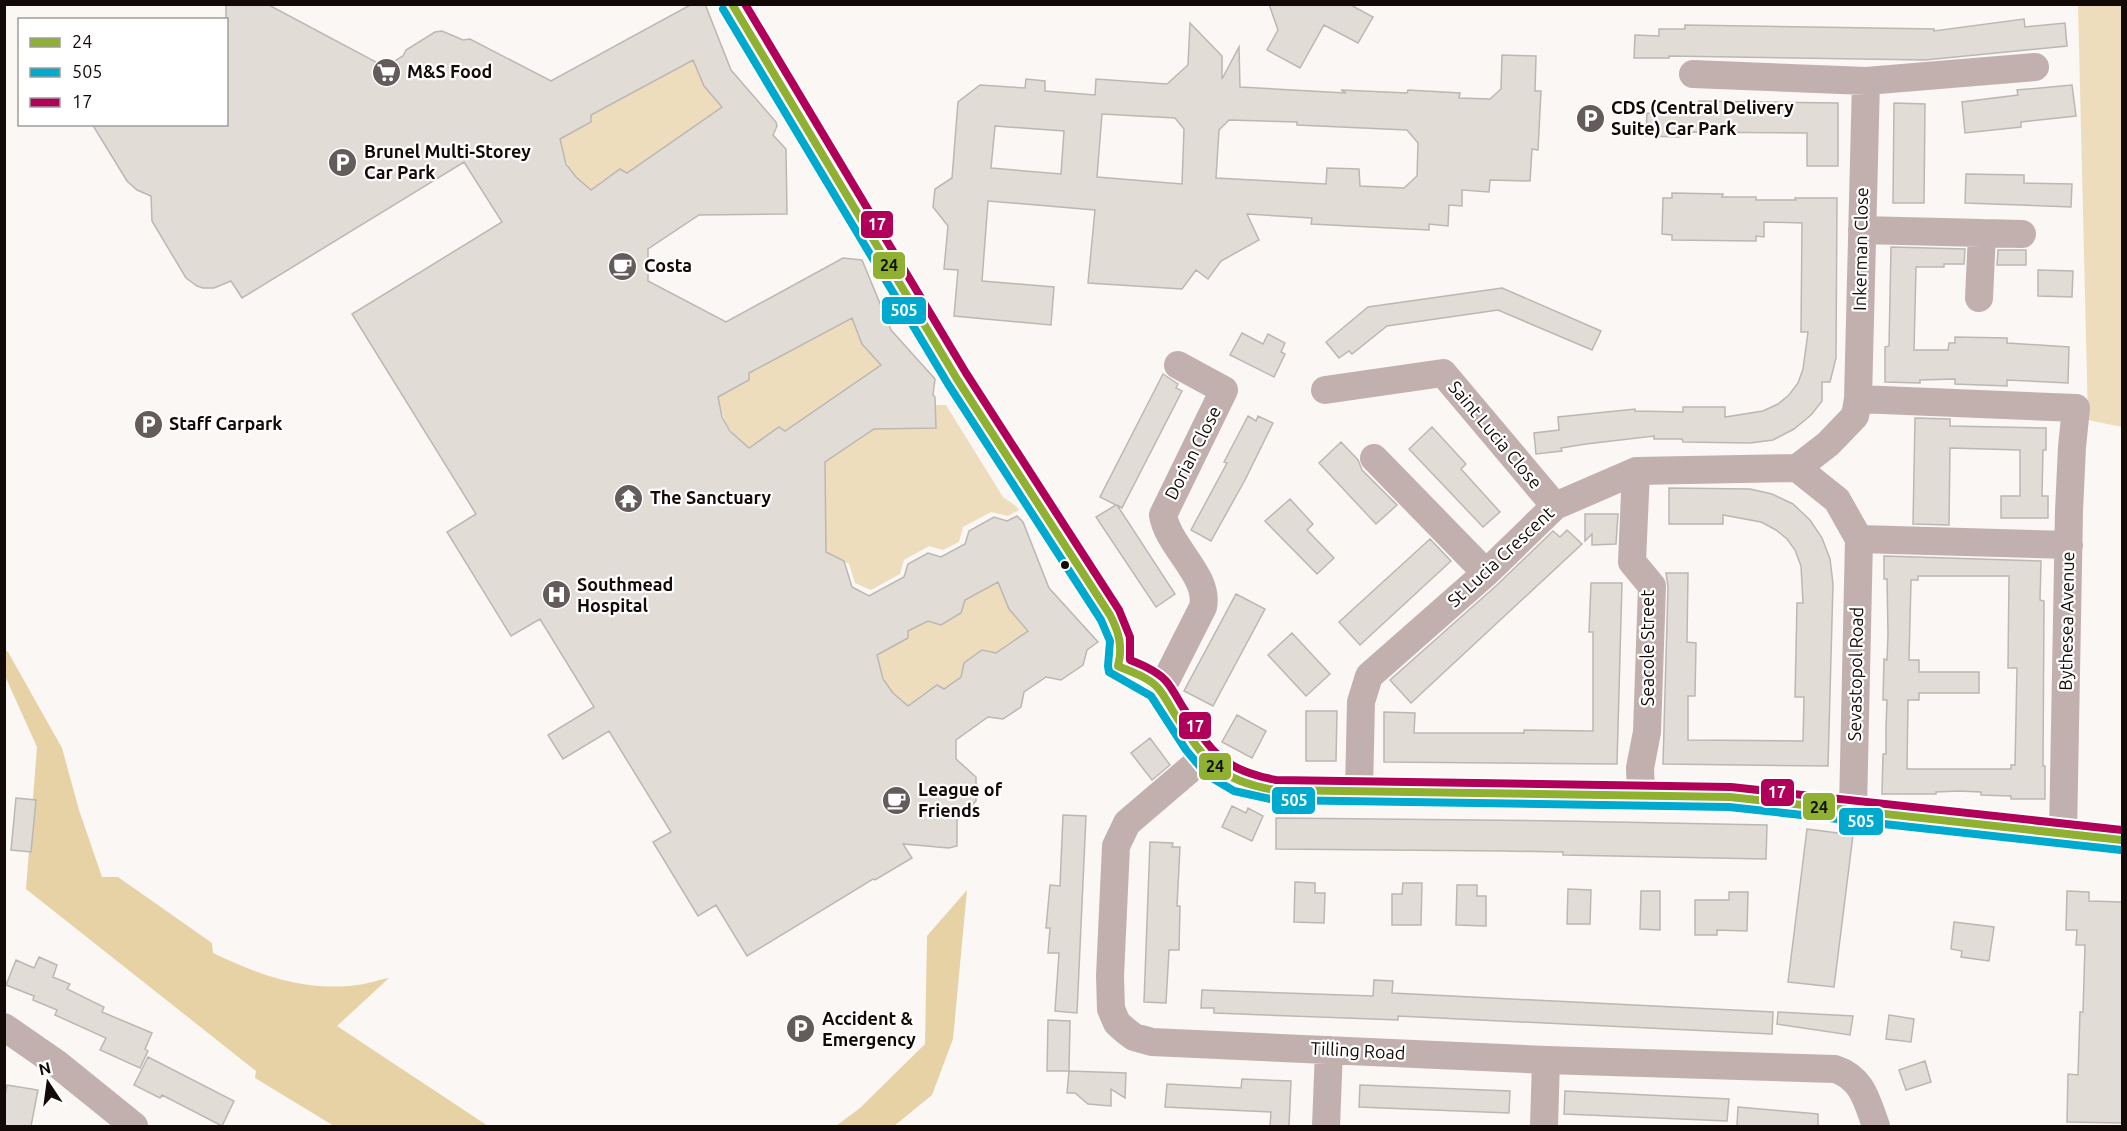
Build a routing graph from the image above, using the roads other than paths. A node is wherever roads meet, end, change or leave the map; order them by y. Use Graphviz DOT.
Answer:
graph roads {
  1 [pos="2035,67"];
  2 [pos="1693,74"];
  3 [pos="1866,81"];
  4 [pos="1862,230"];
  5 [pos="1982,233"];
  6 [pos="2022,234"];
  7 [pos="1979,298"];
  8 [pos="1178,365"];
  9 [pos="1325,390"];
  10 [pos="1856,408"];
  11 [pos="1374,458"];
  12 [pos="1797,468"];
  13 [pos="1636,471"];
  14 [pos="1555,506"];
  15 [pos="1859,539"];
  16 [pos="2069,545"];
  17 [pos="1486,573"];
  18 [pos="1203,758"];
  19 [pos="1359,791"];
  20 [pos="1641,794"];
  21 [pos="1853,809"];
  22 [pos="2063,835"];
  23 [pos="2122,840"];
  24 [pos="4,1027"];
  25 [pos="1329,1050"];
  26 [pos="1546,1060"];
  27 [pos="134,1126"];
  28 [pos="1326,1126"];
  29 [pos="1544,1126"];
  30 [pos="1876,1126"];
  1 -- 3 [label="street"];
  2 -- 3 [label="street"];
  3 -- 4 [label="street, Inkerman Close"];
  4 -- 5 [label="street"];
  4 -- 10 [label="street, Inkerman Close"];
  5 -- 6 [label="street"];
  5 -- 7 [label="street"];
  8 -- 18 [label="street, Dorian Close"];
  9 -- 14 [label="street, Saint Lucia Close"];
  10 -- 12 [label="street"];
  10 -- 16 [label="street, Bythesea Avenue"];
  11 -- 17 [label="street"];
  12 -- 13 [label="street, St Lucia Crescent"];
  12 -- 15 [label="street"];
  13 -- 14 [label="street, St Lucia Crescent"];
  13 -- 20 [label="street, Seacole Street"];
  14 -- 17 [label="street, St Lucia Crescent"];
  15 -- 16 [label="street"];
  15 -- 21 [label="street, Sevastopol Road"];
  16 -- 22 [label="street, Bythesea Avenue"];
  17 -- 19 [label="street, St Lucia Crescent"];
  18 -- 19 [label="street"];
  18 -- 25 [label="street, Tilling Road"];
  19 -- 20 [label="street"];
  20 -- 21 [label="street"];
  21 -- 22 [label="street"];
  22 -- 23 [label="street"];
  24 -- 27 [label="street"];
  25 -- 26 [label="street, Tilling Road"];
  25 -- 28 [label="street"];
  26 -- 29 [label="street"];
  26 -- 30 [label="street, Tilling Road"];
}
